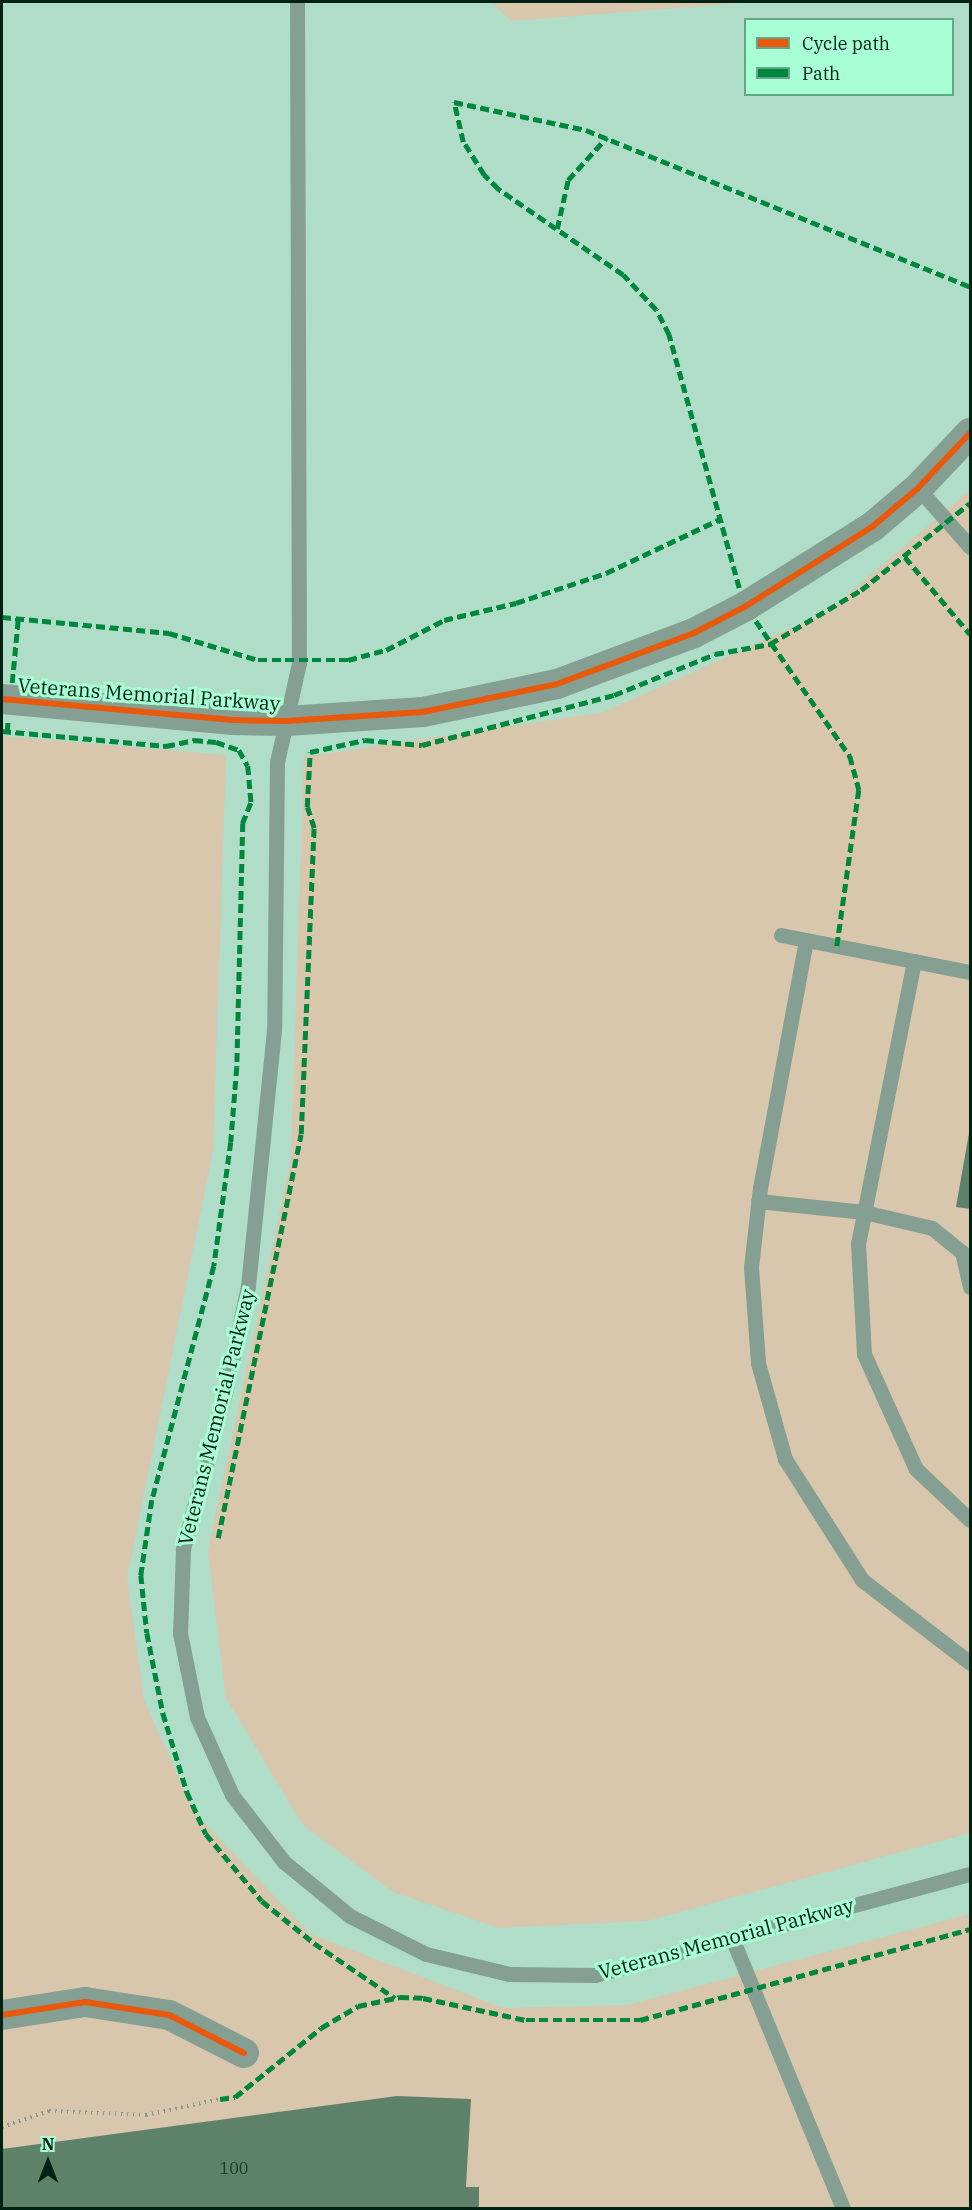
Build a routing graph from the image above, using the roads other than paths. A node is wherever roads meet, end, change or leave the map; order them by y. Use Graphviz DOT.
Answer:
graph roads {
  1 [pos="297,2"];
  2 [pos="970,433"];
  3 [pos="918,488"];
  4 [pos="970,547"];
  5 [pos="2,699"];
  6 [pos="287,721"];
  7 [pos="781,935"];
  8 [pos="806,940"];
  9 [pos="914,961"];
  10 [pos="970,972"];
  11 [pos="758,1201"];
  12 [pos="864,1212"];
  13 [pos="970,1287"];
  14 [pos="970,1520"];
  15 [pos="970,1663"];
  16 [pos="970,1874"];
  17 [pos="732,1938"];
  18 [pos="2,2015"];
  19 [pos="244,2053"];
  20 [pos="843,2208"];
  1 -- 6 [label="lane"];
  2 -- 3 [label="street, Veterans Memorial Parkway"];
  3 -- 4 [label="lane"];
  3 -- 6 [label="street, Veterans Memorial Parkway"];
  5 -- 6 [label="street, Veterans Memorial Parkway"];
  6 -- 17 [label="lane, Veterans Memorial Parkway"];
  7 -- 8 [label="lane"];
  8 -- 9 [label="lane"];
  8 -- 11 [label="lane"];
  9 -- 10 [label="lane"];
  9 -- 12 [label="lane"];
  11 -- 12 [label="lane"];
  11 -- 15 [label="lane"];
  12 -- 13 [label="lane"];
  12 -- 14 [label="lane"];
  16 -- 17 [label="lane, Veterans Memorial Parkway"];
  17 -- 20 [label="lane"];
  18 -- 19 [label="street"];
}
